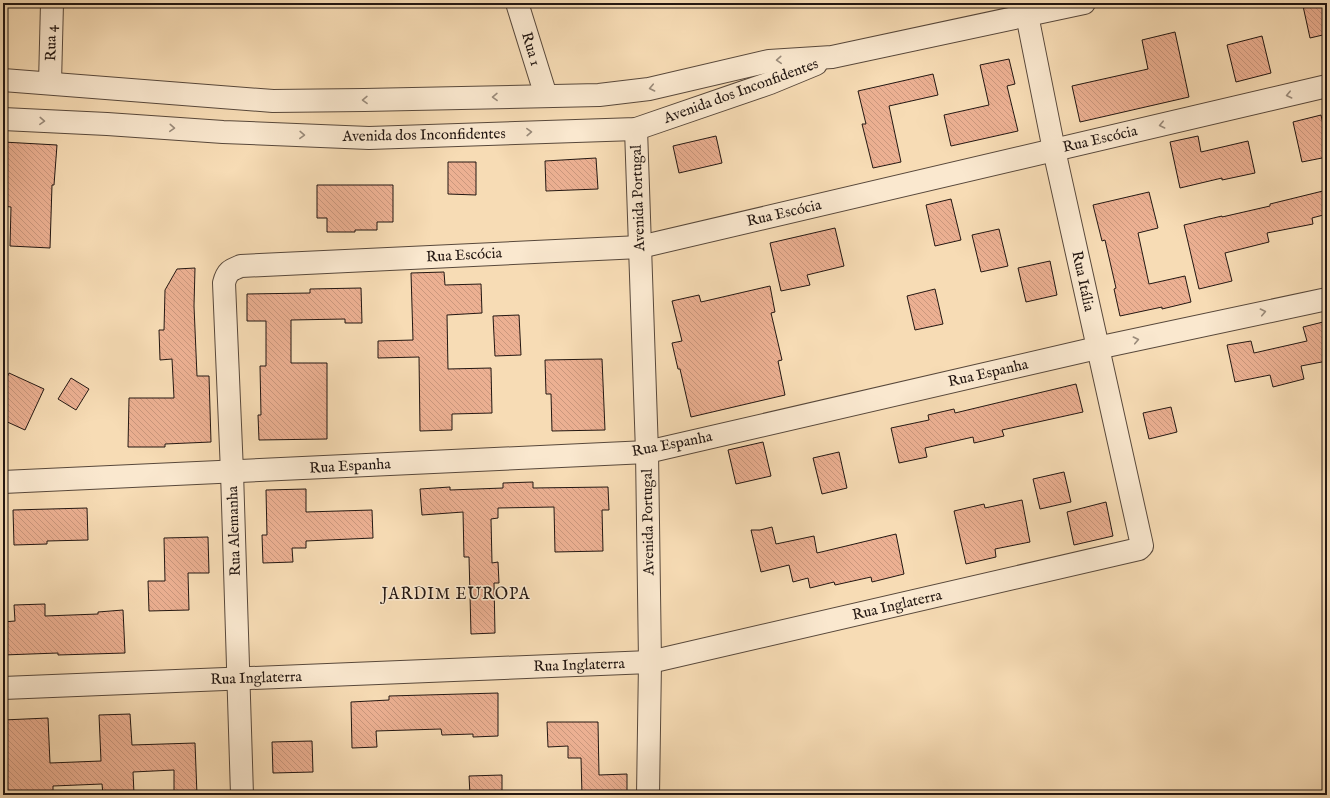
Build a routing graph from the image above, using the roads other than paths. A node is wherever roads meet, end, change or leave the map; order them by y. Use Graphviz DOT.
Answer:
graph roads {
  1 [pos="52,3"];
  2 [pos="517,3"];
  3 [pos="1084,3"];
  4 [pos="1026,9"];
  5 [pos="832,57"];
  6 [pos="3,80"];
  7 [pos="50,83"];
  8 [pos="1327,86"];
  9 [pos="546,96"];
  10 [pos="3,119"];
  11 [pos="636,129"];
  12 [pos="1054,150"];
  13 [pos="640,247"];
  14 [pos="232,270"];
  15 [pos="1327,299"];
  16 [pos="1097,348"];
  17 [pos="647,452"];
  18 [pos="232,472"];
  19 [pos="3,482"];
  20 [pos="1142,546"];
  21 [pos="650,662"];
  22 [pos="238,678"];
  23 [pos="3,688"];
  24 [pos="242,795"];
  25 [pos="648,795"];
  1 -- 7 [label="street, Rua 4"];
  2 -- 9 [label="street, Rua 1"];
  3 -- 4 [label="street, Avenida dos Inconfidentes"];
  4 -- 5 [label="street, Avenida dos Inconfidentes"];
  4 -- 12 [label="street, Rua Itália"];
  5 -- 9 [label="street, Avenida dos Inconfidentes, one-way"];
  5 -- 11 [label="street, Avenida dos Inconfidentes"];
  6 -- 7 [label="street, Avenida dos Inconfidentes"];
  9 -- 7 [label="street, Avenida dos Inconfidentes, one-way"];
  8 -- 12 [label="street, Rua Escócia, one-way"];
  10 -- 11 [label="street, Avenida dos Inconfidentes, one-way"];
  11 -- 13 [label="street, Avenida Portugal"];
  12 -- 13 [label="street, Rua Escócia"];
  12 -- 16 [label="street, Rua Itália"];
  13 -- 14 [label="street, Rua Escócia"];
  13 -- 17 [label="street, Avenida Portugal"];
  14 -- 18 [label="street, Rua Alemanha"];
  16 -- 15 [label="street, Rua Espanha, one-way"];
  16 -- 17 [label="street, Rua Espanha"];
  16 -- 20 [label="street, Rua Itália"];
  17 -- 18 [label="street, Rua Espanha"];
  17 -- 21 [label="street, Avenida Portugal"];
  18 -- 19 [label="street, Rua Espanha"];
  18 -- 22 [label="street, Rua Alemanha"];
  20 -- 21 [label="street, Rua Inglaterra"];
  21 -- 22 [label="street, Rua Inglaterra"];
  21 -- 25 [label="street, Avenida Portugal"];
  22 -- 23 [label="street, Rua Inglaterra"];
  22 -- 24 [label="street, Rua Alemanha"];
}
